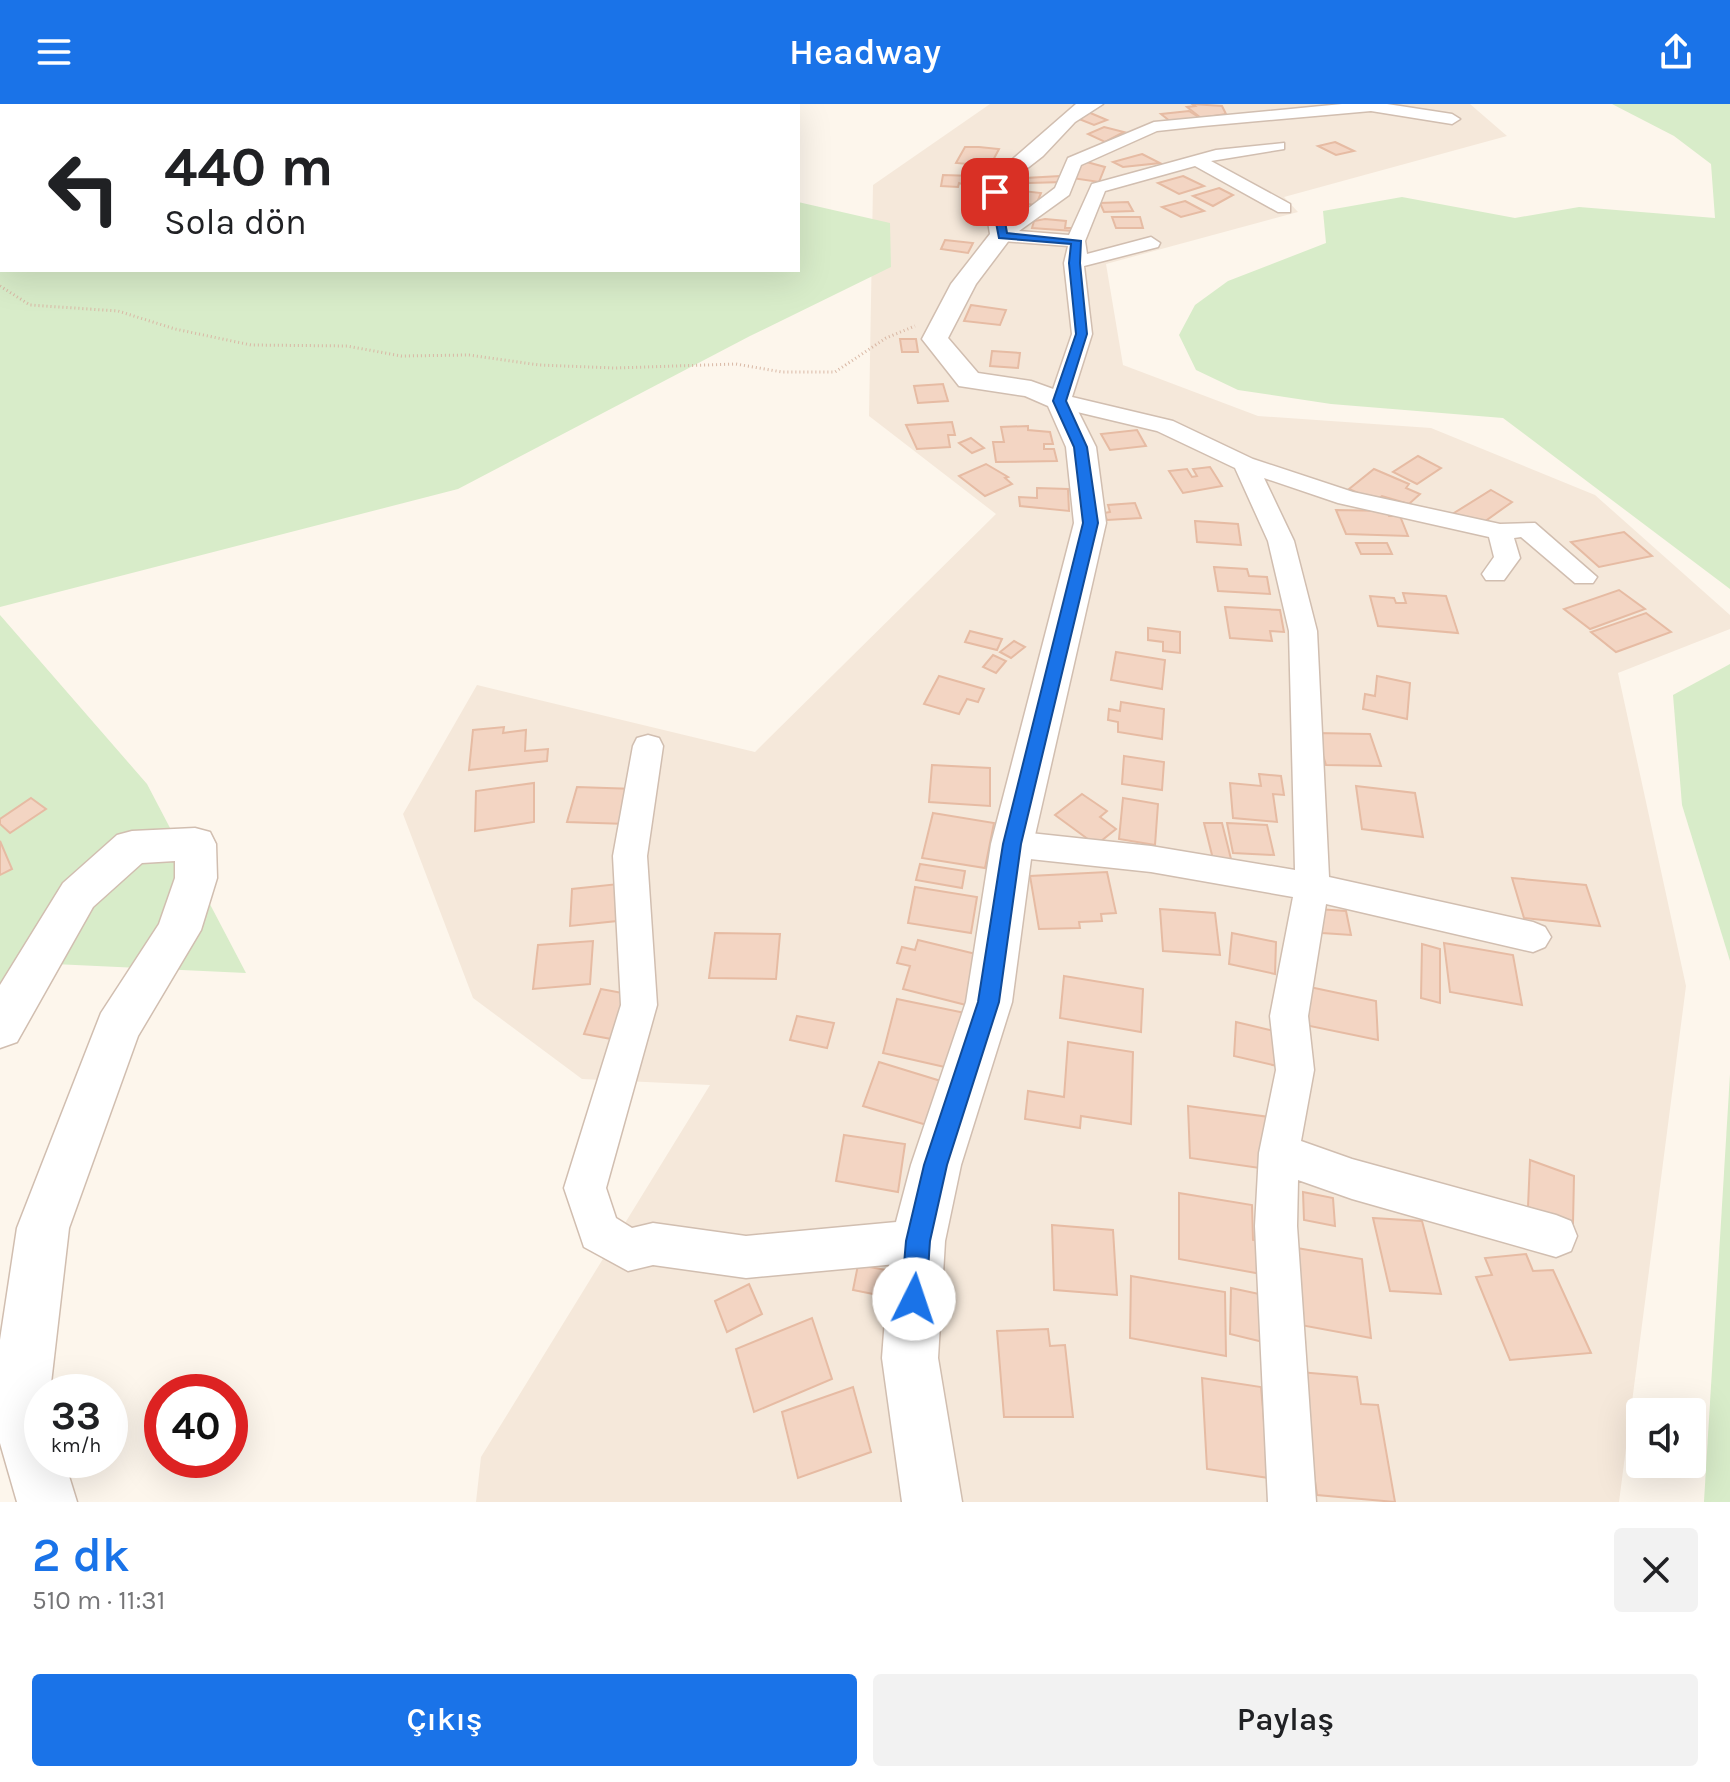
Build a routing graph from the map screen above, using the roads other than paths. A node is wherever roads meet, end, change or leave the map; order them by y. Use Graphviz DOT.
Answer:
graph roads {
  1 [pos="1093,104"];
  2 [pos="1452,119"];
  3 [pos="1278,146"];
  4 [pos="1198,161"];
  5 [pos="1284,208"];
  6 [pos="1002,235"];
  7 [pos="1151,243"];
  8 [pos="1075,252"];
  9 [pos="1060,401"];
  10 [pos="1245,464"];
  11 [pos="1500,532"];
  12 [pos="1495,574"];
  13 [pos="1584,577"];
  14 [pos="648,746"];
  15 [pos="1012,844"];
  16 [pos="1312,887"];
  17 [pos="1533,937"];
  18 [pos="0,1027"];
  19 [pos="1279,1153"];
  20 [pos="1556,1236"];
  21 [pos="918,1241"];
  22 [pos="47,1502"];
  23 [pos="932,1502"];
  24 [pos="1292,1502"];
  1 -- 6 [label="street"];
  2 -- 6 [label="street"];
  3 -- 4 [label="street"];
  4 -- 5 [label="street"];
  4 -- 8 [label="street"];
  6 -- 8 [label="street"];
  6 -- 9 [label="street"];
  7 -- 8 [label="street"];
  8 -- 9 [label="street"];
  9 -- 10 [label="street"];
  9 -- 15 [label="street"];
  10 -- 11 [label="street"];
  10 -- 16 [label="street"];
  11 -- 12 [label="street"];
  11 -- 13 [label="street"];
  14 -- 21 [label="street"];
  15 -- 16 [label="street"];
  15 -- 21 [label="street"];
  16 -- 17 [label="street"];
  16 -- 19 [label="street"];
  18 -- 22 [label="street"];
  19 -- 20 [label="street"];
  19 -- 24 [label="street"];
  21 -- 23 [label="street"];
}
